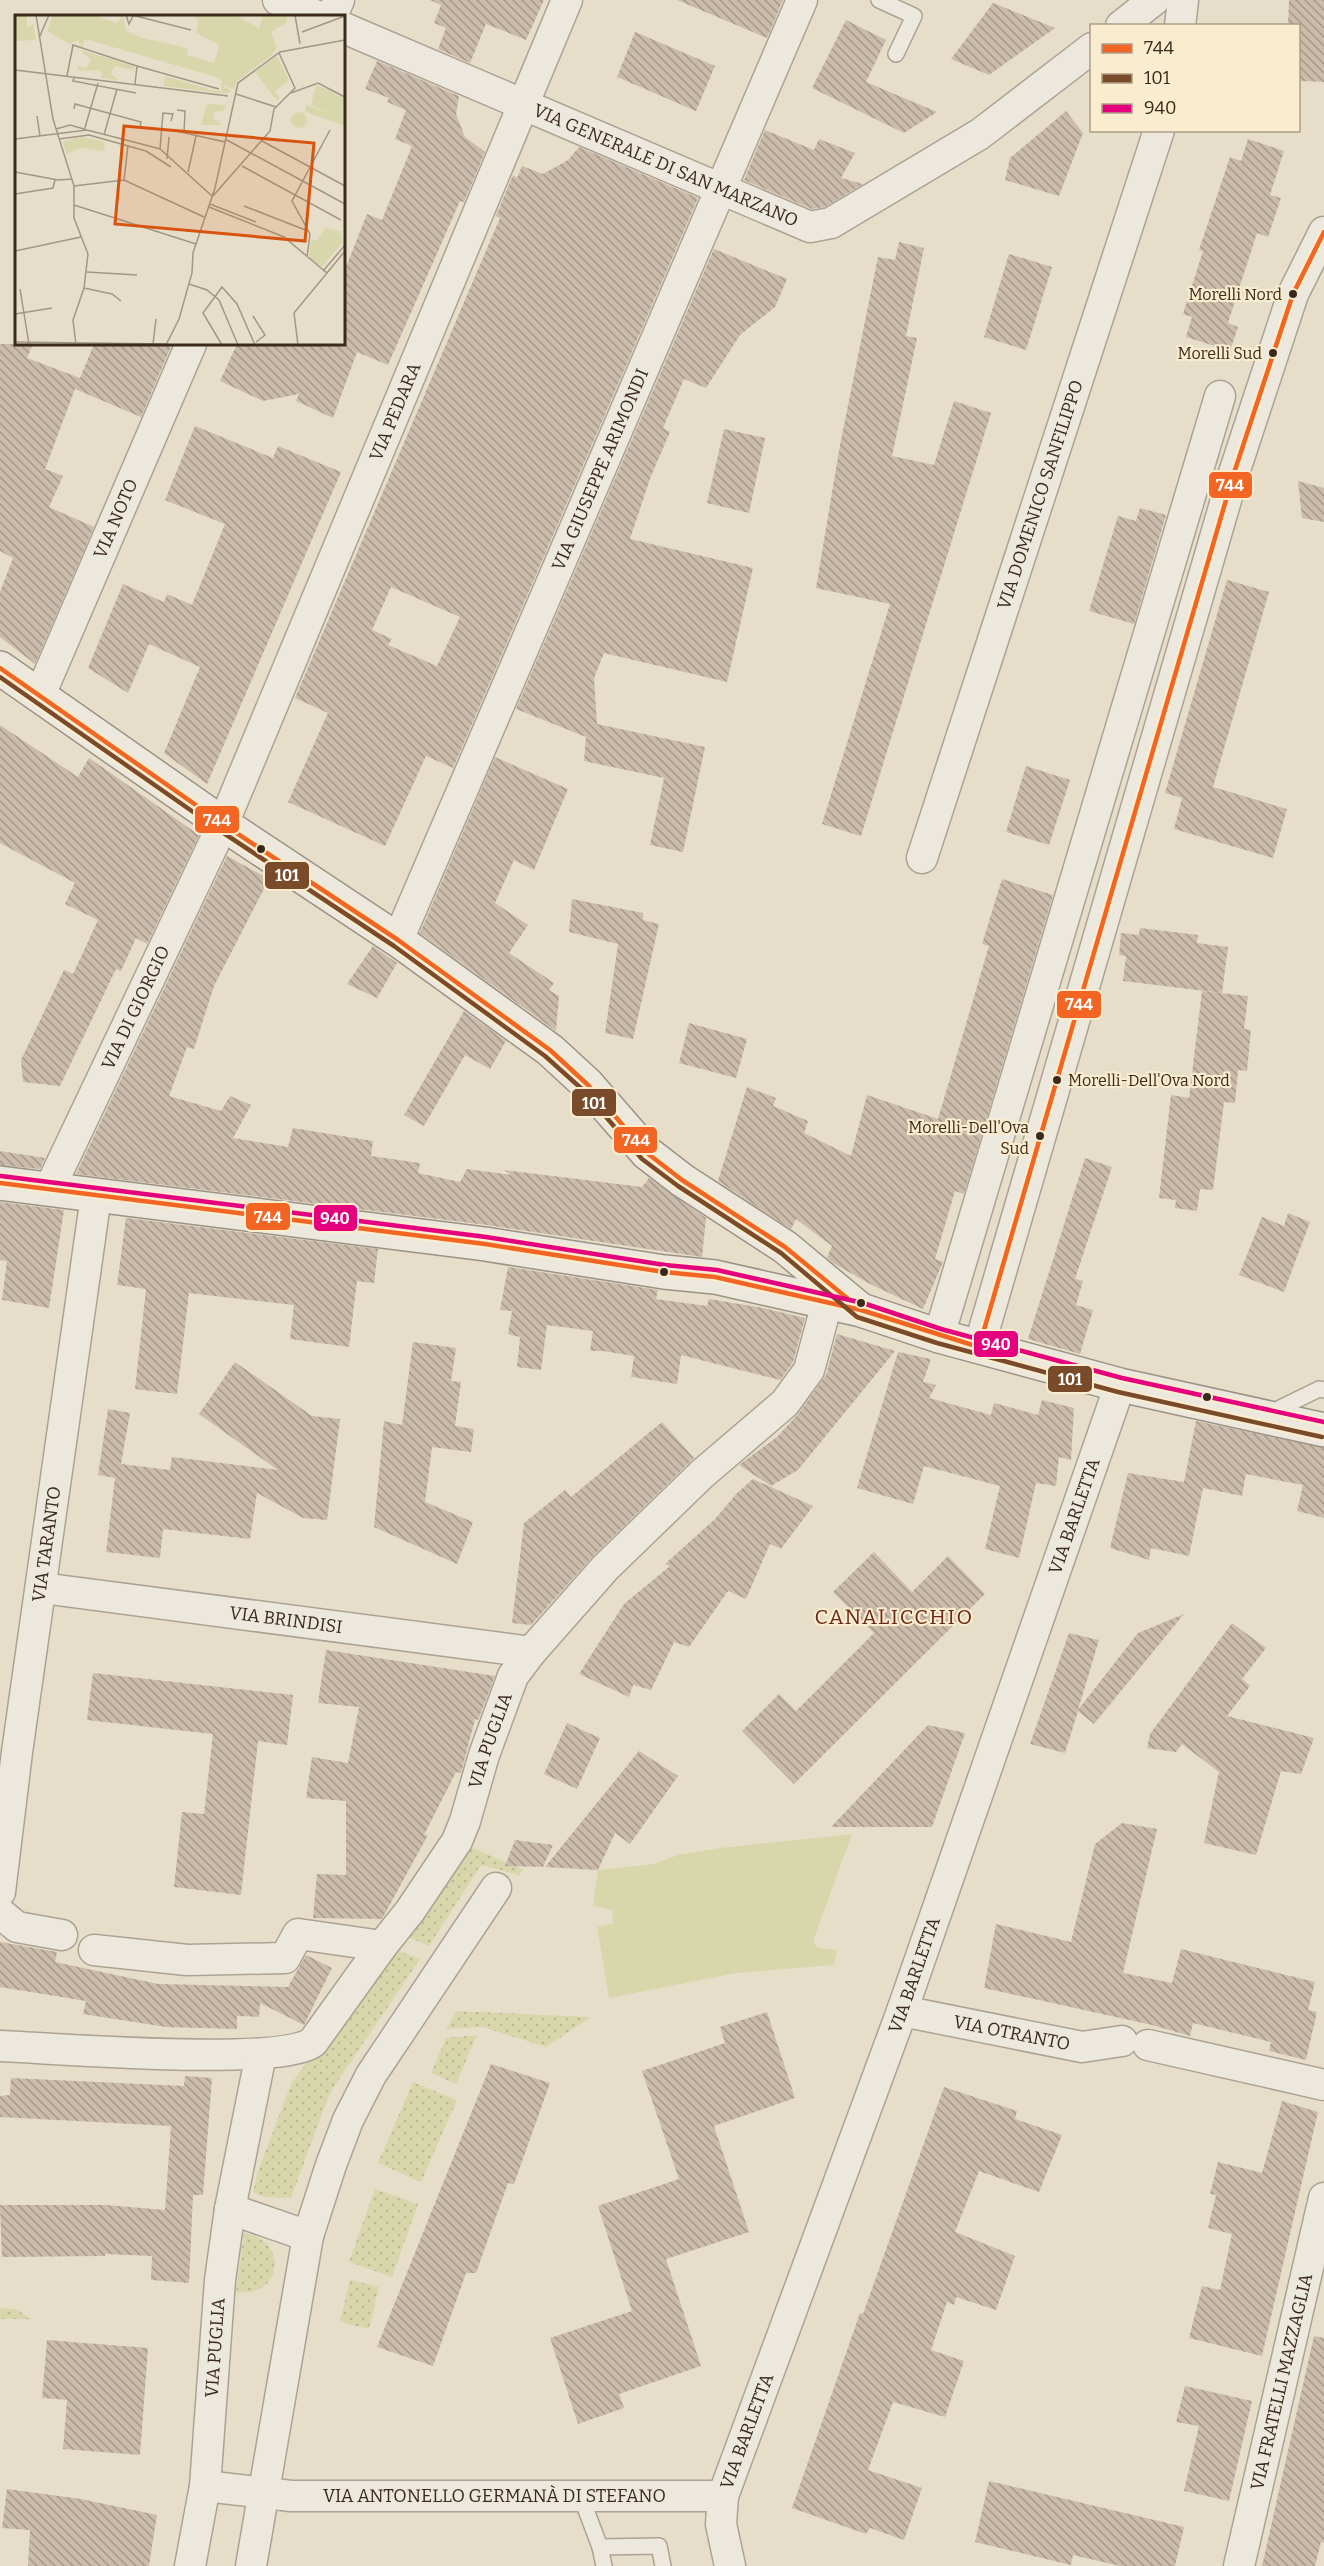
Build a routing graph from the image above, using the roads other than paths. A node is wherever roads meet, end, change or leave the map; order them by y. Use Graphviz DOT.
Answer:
graph roads {
  1 [pos="278,0"];
  2 [pos="339,0"];
  3 [pos="567,0"];
  4 [pos="802,0"];
  5 [pos="879,0"];
  6 [pos="1154,0"];
  7 [pos="1183,0"];
  8 [pos="315,15"];
  9 [pos="332,15"];
  10 [pos="1124,24"];
  11 [pos="1180,24"];
  12 [pos="345,28"];
  13 [pos="1090,50"];
  14 [pos="896,54"];
  15 [pos="522,104"];
  16 [pos="1159,132"];
  17 [pos="721,189"];
  18 [pos="1324,231"];
  19 [pos="191,345"];
  20 [pos="1220,396"];
  21 [pos="0,668"];
  22 [pos="40,695"];
  23 [pos="223,824"];
  24 [pos="922,858"];
  25 [pos="398,940"];
  26 [pos="0,1183"];
  27 [pos="49,1190"];
  28 [pos="96,1196"];
  29 [pos="792,1253"];
  30 [pos="782,1292"];
  31 [pos="827,1303"];
  32 [pos="861,1310"];
  33 [pos="939,1336"];
  34 [pos="979,1347"];
  35 [pos="1120,1385"];
  36 [pos="1324,1390"];
  37 [pos="1262,1416"];
  38 [pos="1324,1430"];
  39 [pos="42,1588"];
  40 [pos="531,1652"];
  41 [pos="9,1752"];
  42 [pos="496,1888"];
  43 [pos="0,1892"];
  44 [pos="0,1913"];
  45 [pos="62,1935"];
  46 [pos="382,1946"];
  47 [pos="94,1950"];
  48 [pos="902,2011"];
  49 [pos="0,2046"];
  50 [pos="261,2054"];
  51 [pos="1324,2085"];
  52 [pos="1324,2198"];
  53 [pos="231,2209"];
  54 [pos="308,2236"];
  55 [pos="205,2486"];
  56 [pos="265,2493"];
  57 [pos="580,2494"];
  58 [pos="723,2496"];
  59 [pos="600,2547"];
  60 [pos="190,2566"];
  61 [pos="251,2566"];
  62 [pos="604,2566"];
  63 [pos="663,2566"];
  64 [pos="730,2566"];
  65 [pos="1239,2566"];
  1 -- 8 [label="street"];
  2 -- 9 [label="street"];
  3 -- 15 [label="street, VIA PEDARA"];
  4 -- 17 [label="street, VIA GIUSEPPE ARIMONDI"];
  5 -- 14 [label="lane"];
  6 -- 10 [label="street"];
  7 -- 11 [label="street"];
  12 -- 15 [label="street, VIA GENERALE DI SAN MARZANO"];
  13 -- 17 [label="street, VIA GENERALE DI SAN MARZANO"];
  15 -- 17 [label="street, VIA GENERALE DI SAN MARZANO"];
  15 -- 23 [label="street, VIA PEDARA"];
  16 -- 24 [label="street, VIA DOMENICO SANFILIPPO"];
  17 -- 25 [label="street, VIA GIUSEPPE ARIMONDI"];
  18 -- 34 [label="street"];
  19 -- 22 [label="street, VIA NOTO"];
  20 -- 33 [label="street"];
  21 -- 22 [label="main road"];
  22 -- 23 [label="main road"];
  23 -- 25 [label="main road"];
  23 -- 27 [label="street, VIA DI GIORGIO"];
  25 -- 29 [label="main road"];
  26 -- 27 [label="main road"];
  27 -- 28 [label="main road"];
  28 -- 30 [label="main road"];
  28 -- 39 [label="street, VIA TARANTO"];
  29 -- 30 [label="main road"];
  29 -- 32 [label="main road"];
  30 -- 31 [label="main road"];
  31 -- 32 [label="main road"];
  31 -- 40 [label="street, VIA PUGLIA"];
  32 -- 33 [label="main road"];
  33 -- 34 [label="main road"];
  34 -- 35 [label="main road"];
  35 -- 37 [label="main road"];
  35 -- 48 [label="street, VIA BARLETTA"];
  36 -- 37 [label="lane"];
  37 -- 38 [label="main road"];
  39 -- 40 [label="street, VIA BRINDISI"];
  39 -- 41 [label="street, VIA TARANTO"];
  40 -- 46 [label="street, VIA PUGLIA"];
  41 -- 43 [label="street, VIA TARANTO"];
  42 -- 54 [label="street"];
  44 -- 45 [label="street"];
  46 -- 47 [label="street"];
  46 -- 50 [label="street, VIA PUGLIA"];
  48 -- 51 [label="street, VIA OTRANTO"];
  48 -- 58 [label="street, VIA BARLETTA"];
  49 -- 50 [label="street"];
  50 -- 53 [label="street, VIA PUGLIA"];
  52 -- 65 [label="street, VIA FRATELLI MAZZAGLIA"];
  53 -- 54 [label="street"];
  53 -- 55 [label="street, VIA PUGLIA"];
  54 -- 56 [label="street"];
  55 -- 56 [label="street"];
  55 -- 60 [label="street, VIA PUGLIA"];
  56 -- 57 [label="street, VIA ANTONELLO GERMANÀ DI STEFANO"];
  56 -- 61 [label="street"];
  57 -- 58 [label="street, VIA ANTONELLO GERMANÀ DI STEFANO"];
  57 -- 59 [label="lane"];
  58 -- 64 [label="street, VIA BARLETTA"];
  59 -- 62 [label="lane"];
  59 -- 63 [label="lane"];
}
